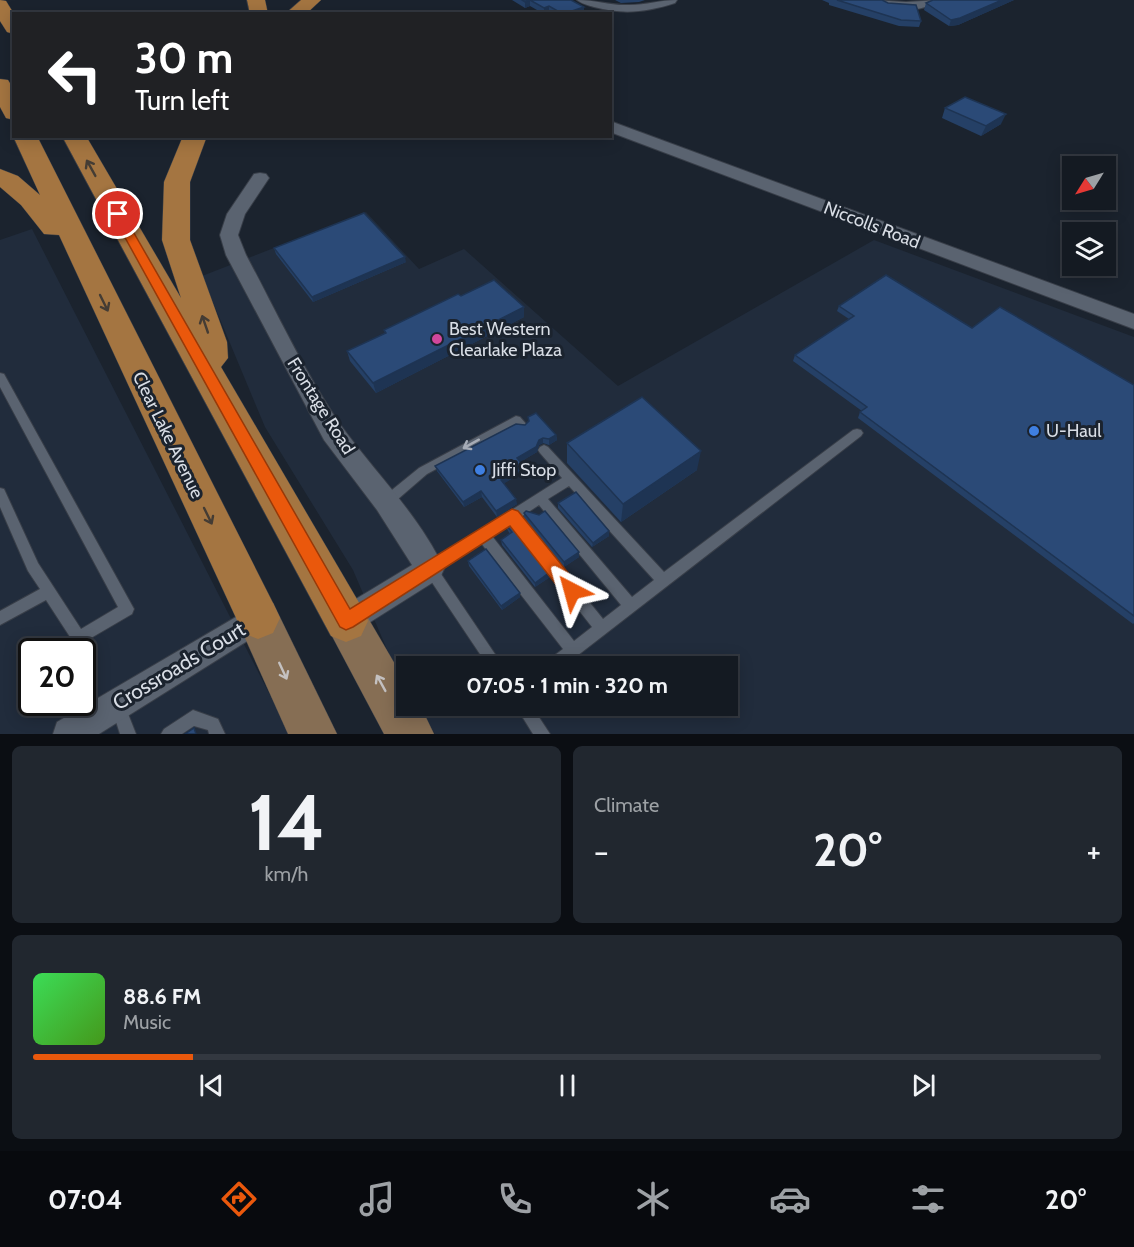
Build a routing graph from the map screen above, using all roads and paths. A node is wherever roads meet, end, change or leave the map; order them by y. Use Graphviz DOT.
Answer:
graph roads {
  1 [pos="312,0"];
  2 [pos="583,0"];
  3 [pos="671,0"];
  4 [pos="878,0"];
  5 [pos="933,0"];
  6 [pos="297,12"];
  7 [pos="0,85"];
  8 [pos="12,109"];
  9 [pos="612,127"];
  10 [pos="25,138"];
  11 [pos="75,138"];
  12 [pos="194,138"];
  13 [pos="0,177"];
  14 [pos="260,178"];
  15 [pos="87,269"];
  16 [pos="1134,322"];
  17 [pos="0,377"];
  18 [pos="212,381"];
  19 [pos="521,425"];
  20 [pos="857,433"];
  21 [pos="544,450"];
  22 [pos="570,479"];
  23 [pos="0,493"];
  24 [pos="540,498"];
  25 [pos="386,502"];
  26 [pos="512,516"];
  27 [pos="483,535"];
  28 [pos="430,569"];
  29 [pos="663,580"];
  30 [pos="49,591"];
  31 [pos="630,605"];
  32 [pos="0,618"];
  33 [pos="258,618"];
  34 [pos="346,621"];
  35 [pos="602,628"];
  36 [pos="572,650"];
  37 [pos="489,656"];
  38 [pos="564,656"];
  39 [pos="117,703"];
  40 [pos="530,716"];
  41 [pos="69,734"];
  42 [pos="128,734"];
  43 [pos="169,734"];
  44 [pos="217,734"];
  45 [pos="313,734"];
  46 [pos="410,734"];
  47 [pos="542,734"];
  1 -- 6 [label="highway"];
  2 -- 3 [label="street"];
  4 -- 5 [label="street"];
  7 -- 8 [label="highway"];
  9 -- 16 [label="street, Niccolls Road"];
  10 -- 15 [label="highway, Clear Lake Avenue"];
  18 -- 11 [label="highway, one-way"];
  18 -- 12 [label="highway, one-way"];
  13 -- 15 [label="highway"];
  14 -- 25 [label="street, Frontage Road"];
  15 -- 33 [label="highway, Clear Lake Avenue, one-way"];
  17 -- 30 [label="lane"];
  18 -- 34 [label="highway"];
  19 -- 25 [label="lane, one-way"];
  20 -- 29 [label="lane"];
  21 -- 22 [label="lane"];
  22 -- 24 [label="lane"];
  22 -- 29 [label="lane"];
  23 -- 30 [label="lane"];
  24 -- 26 [label="lane"];
  24 -- 31 [label="lane"];
  25 -- 28 [label="street, Frontage Road"];
  26 -- 27 [label="lane"];
  26 -- 35 [label="lane"];
  27 -- 28 [label="lane"];
  27 -- 36 [label="lane"];
  28 -- 34 [label="street"];
  28 -- 37 [label="lane"];
  29 -- 31 [label="lane"];
  30 -- 32 [label="lane"];
  31 -- 35 [label="lane"];
  33 -- 39 [label="street, Crossroads Court"];
  33 -- 45 [label="main road, Clear Lake Avenue, one-way"];
  46 -- 34 [label="main road, one-way"];
  35 -- 36 [label="lane"];
  36 -- 38 [label="lane"];
  39 -- 41 [label="street, Crossroads Court"];
  39 -- 42 [label="lane"];
  40 -- 47 [label="lane"];
  43 -- 44 [label="lane"];
}
